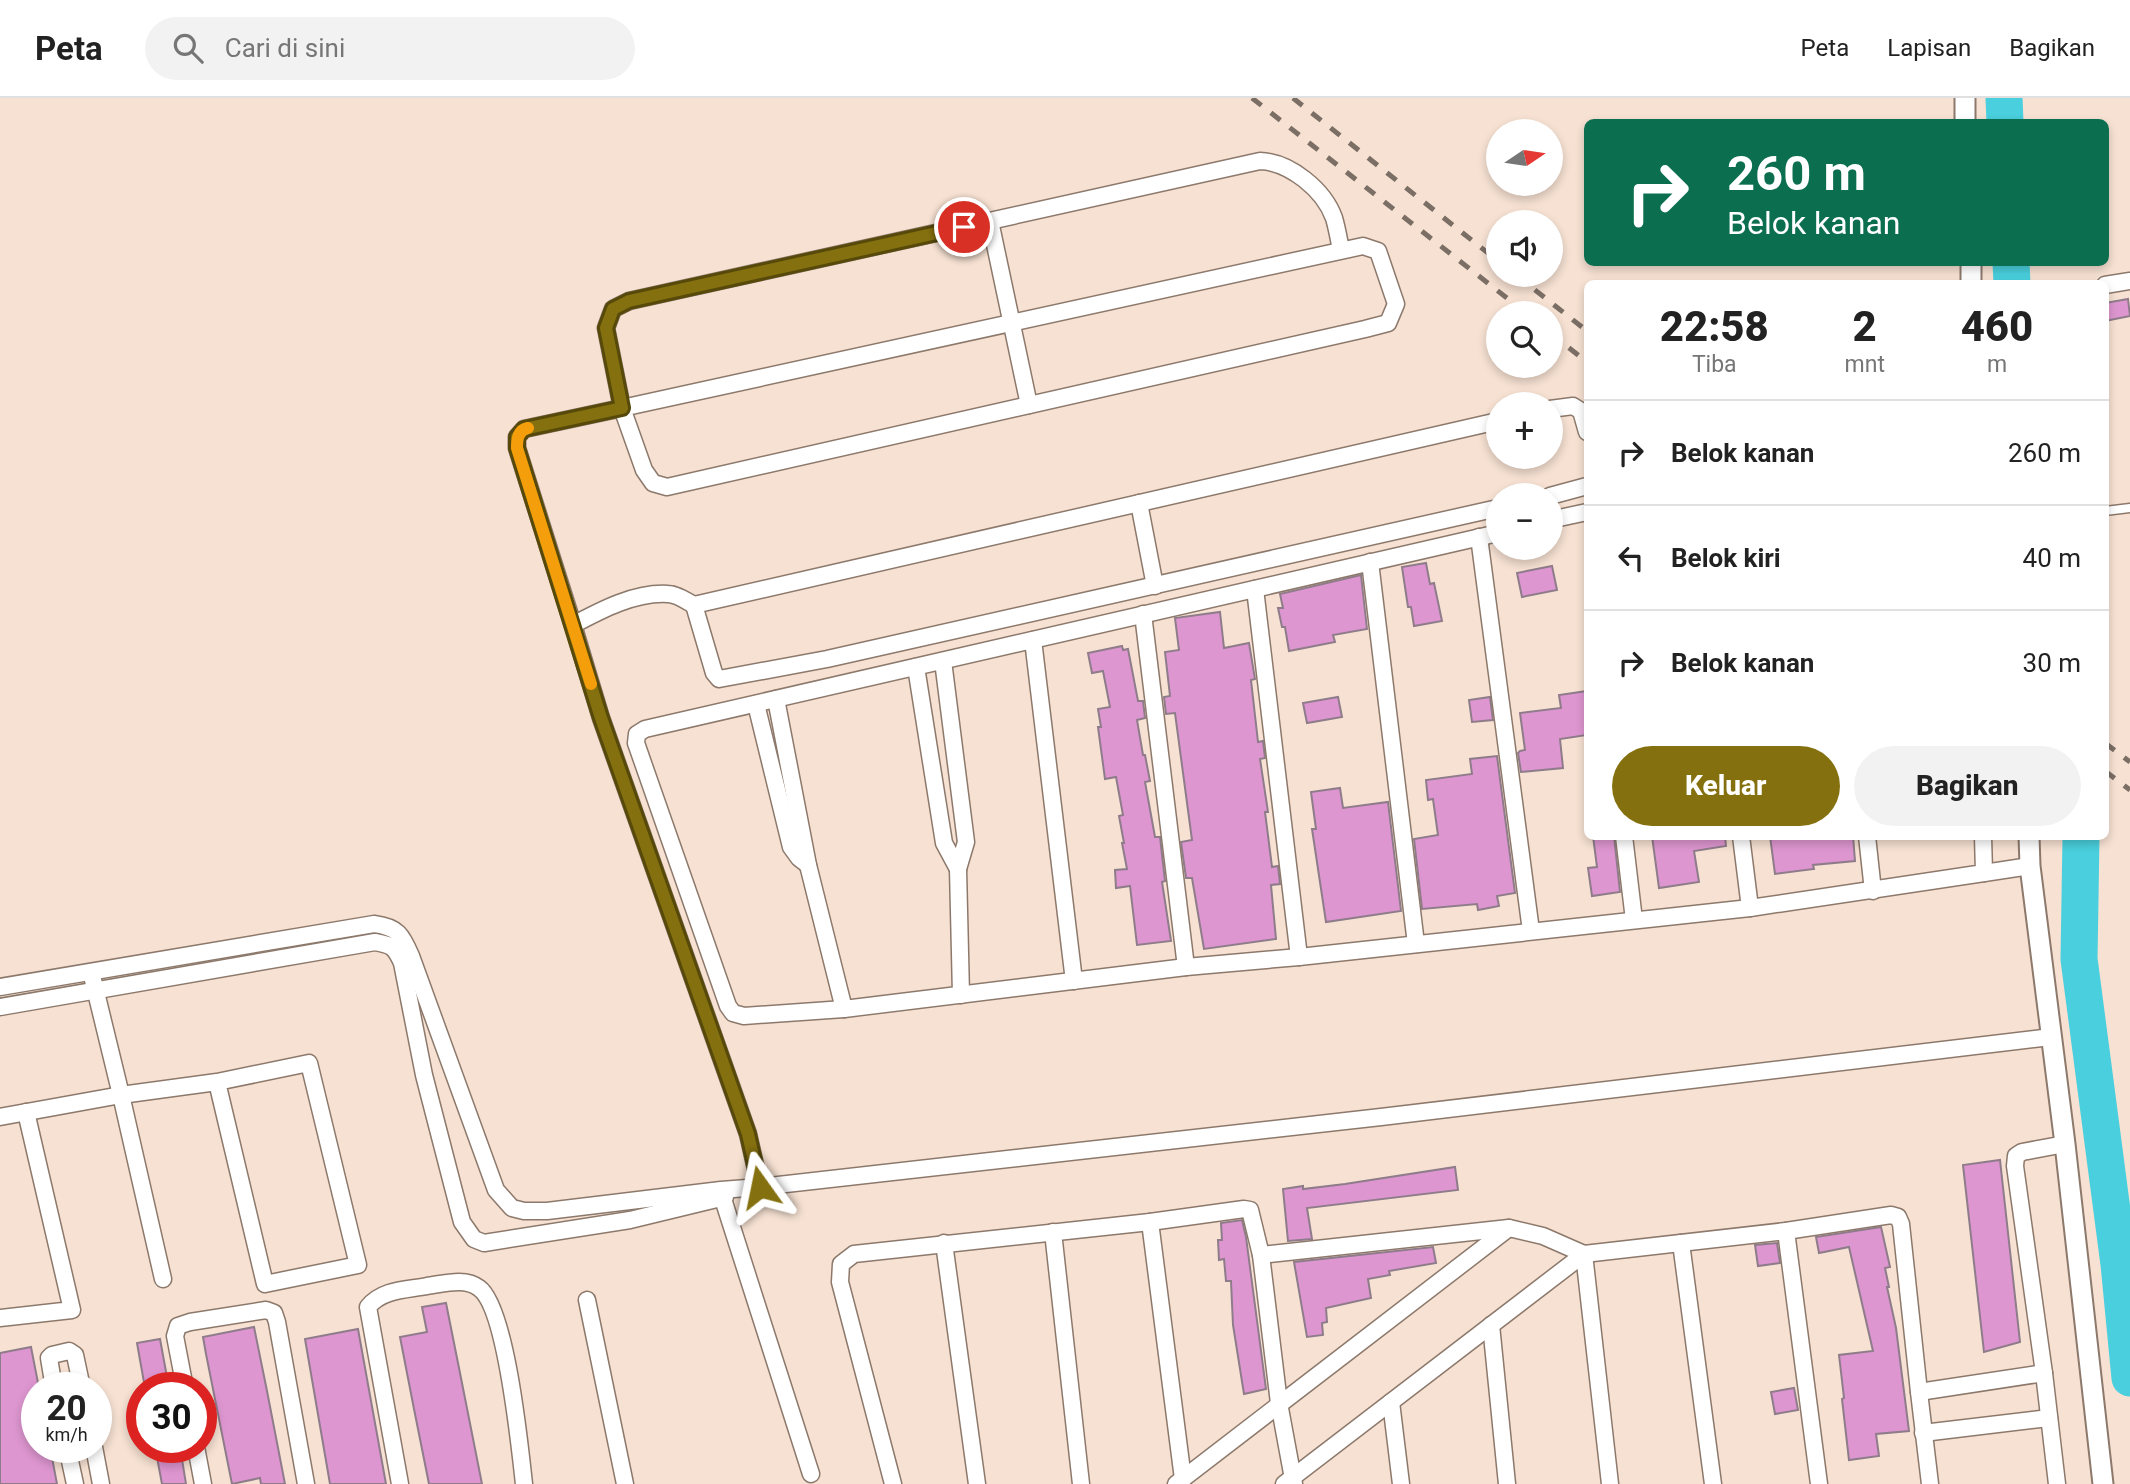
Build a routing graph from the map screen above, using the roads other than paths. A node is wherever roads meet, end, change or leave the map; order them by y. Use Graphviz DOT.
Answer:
graph roads {
  1 [pos="1965,98"];
  2 [pos="1965,119"];
  3 [pos="990,221"];
  4 [pos="1341,250"];
  5 [pos="2130,281"];
  6 [pos="2109,284"];
  7 [pos="1011,323"];
  8 [pos="1029,405"];
  9 [pos="1563,407"];
  10 [pos="622,408"];
  11 [pos="1584,422"];
  12 [pos="1486,424"];
  13 [pos="1584,487"];
  14 [pos="1563,492"];
  15 [pos="1139,503"];
  16 [pos="2130,508"];
  17 [pos="1486,511"];
  18 [pos="2109,511"];
  19 [pos="1584,513"];
  20 [pos="1563,517"];
  21 [pos="1486,536"];
  22 [pos="1479,537"];
  23 [pos="1370,562"];
  24 [pos="1155,586"];
  25 [pos="1255,589"];
  26 [pos="694,605"];
  27 [pos="1143,614"];
  28 [pos="573,625"];
  29 [pos="1033,640"];
  30 [pos="943,661"];
  31 [pos="916,667"];
  32 [pos="776,699"];
  33 [pos="756,704"];
  34 [pos="1624,840"];
  35 [pos="1742,840"];
  36 [pos="1867,840"];
  37 [pos="1983,840"];
  38 [pos="2029,840"];
  39 [pos="808,865"];
  40 [pos="2026,867"];
  41 [pos="958,869"];
  42 [pos="1984,873"];
  43 [pos="1873,891"];
  44 [pos="1750,908"];
  45 [pos="1634,920"];
  46 [pos="1531,931"];
  47 [pos="1416,944"];
  48 [pos="1299,957"];
  49 [pos="1186,967"];
  50 [pos="91,971"];
  51 [pos="1074,981"];
  52 [pos="0,987"];
  53 [pos="96,990"];
  54 [pos="961,995"];
  55 [pos="0,1007"];
  56 [pos="844,1009"];
  57 [pos="2051,1037"];
  58 [pos="217,1083"];
  59 [pos="121,1095"];
  60 [pos="26,1112"];
  61 [pos="0,1116"];
  62 [pos="2061,1145"];
  63 [pos="760,1187"];
  64 [pos="729,1194"];
  65 [pos="1150,1222"];
  66 [pos="1509,1228"];
  67 [pos="1786,1231"];
  68 [pos="1053,1232"];
  69 [pos="944,1243"];
  70 [pos="1681,1243"];
  71 [pos="1584,1254"];
  72 [pos="1261,1255"];
  73 [pos="163,1279"];
  74 [pos="587,1300"];
  75 [pos="0,1318"];
  76 [pos="1491,1325"];
  77 [pos="52,1372"];
  78 [pos="79,1372"];
  79 [pos="182,1372"];
  80 [pos="2044,1373"];
  81 [pos="1919,1392"];
  82 [pos="1391,1402"];
  83 [pos="1279,1403"];
  84 [pos="2049,1418"];
  85 [pos="1923,1433"];
  86 [pos="70,1463"];
  87 [pos="97,1463"];
  88 [pos="199,1463"];
  89 [pos="811,1474"];
  90 [pos="1179,1481"];
  91 [pos="1290,1482"];
  92 [pos="75,1484"];
  93 [pos="102,1484"];
  94 [pos="203,1484"];
  95 [pos="306,1484"];
  96 [pos="400,1484"];
  97 [pos="524,1484"];
  98 [pos="625,1484"];
  99 [pos="894,1484"];
  100 [pos="977,1484"];
  101 [pos="1081,1484"];
  102 [pos="1401,1484"];
  103 [pos="1507,1484"];
  104 [pos="1609,1484"];
  105 [pos="1713,1484"];
  106 [pos="1819,1484"];
  107 [pos="1930,1484"];
  108 [pos="2057,1484"];
  109 [pos="2103,1484"];
  1 -- 2 [label="street"];
  3 -- 4 [label="street"];
  3 -- 7 [label="street"];
  3 -- 10 [label="street"];
  4 -- 7 [label="street"];
  4 -- 8 [label="street"];
  5 -- 6 [label="street"];
  7 -- 8 [label="street"];
  7 -- 10 [label="street"];
  8 -- 10 [label="street"];
  9 -- 11 [label="street"];
  10 -- 28 [label="street"];
  12 -- 15 [label="street"];
  13 -- 14 [label="street"];
  15 -- 24 [label="street"];
  15 -- 26 [label="street"];
  16 -- 18 [label="lane"];
  17 -- 24 [label="street"];
  19 -- 20 [label="street"];
  21 -- 22 [label="street"];
  22 -- 23 [label="street"];
  22 -- 46 [label="street"];
  23 -- 25 [label="street"];
  23 -- 47 [label="street"];
  24 -- 26 [label="street"];
  25 -- 27 [label="street"];
  25 -- 48 [label="street"];
  26 -- 28 [label="street"];
  27 -- 29 [label="street"];
  27 -- 49 [label="street"];
  28 -- 63 [label="street"];
  29 -- 30 [label="street"];
  29 -- 51 [label="street"];
  30 -- 31 [label="street"];
  30 -- 41 [label="street"];
  31 -- 32 [label="street"];
  31 -- 41 [label="street"];
  32 -- 33 [label="street"];
  32 -- 39 [label="street"];
  33 -- 39 [label="street"];
  33 -- 56 [label="street"];
  34 -- 45 [label="street"];
  35 -- 44 [label="street"];
  36 -- 43 [label="street"];
  37 -- 42 [label="street"];
  38 -- 40 [label="street"];
  39 -- 56 [label="street"];
  40 -- 42 [label="street"];
  40 -- 57 [label="street"];
  41 -- 54 [label="street"];
  42 -- 43 [label="street"];
  43 -- 44 [label="street"];
  44 -- 45 [label="street"];
  45 -- 46 [label="street"];
  46 -- 47 [label="street"];
  47 -- 48 [label="street"];
  48 -- 49 [label="street"];
  49 -- 51 [label="street"];
  50 -- 52 [label="street"];
  50 -- 53 [label="street"];
  50 -- 64 [label="street"];
  51 -- 54 [label="street"];
  53 -- 55 [label="street"];
  53 -- 59 [label="street"];
  53 -- 64 [label="street"];
  54 -- 56 [label="street"];
  57 -- 62 [label="street"];
  57 -- 63 [label="street"];
  58 -- 58 [label="street"];
  58 -- 59 [label="street"];
  59 -- 60 [label="street"];
  59 -- 73 [label="street"];
  60 -- 61 [label="street"];
  60 -- 75 [label="street"];
  62 -- 80 [label="street"];
  62 -- 109 [label="street"];
  63 -- 64 [label="street"];
  64 -- 89 [label="street"];
  65 -- 68 [label="street"];
  65 -- 72 [label="street"];
  65 -- 90 [label="street"];
  66 -- 71 [label="street"];
  66 -- 72 [label="street"];
  66 -- 83 [label="street"];
  67 -- 70 [label="street"];
  67 -- 81 [label="street"];
  67 -- 106 [label="street"];
  68 -- 69 [label="street"];
  68 -- 101 [label="street"];
  69 -- 99 [label="street"];
  69 -- 100 [label="street"];
  70 -- 71 [label="street"];
  70 -- 105 [label="street"];
  71 -- 76 [label="street"];
  71 -- 104 [label="street"];
  72 -- 83 [label="street"];
  74 -- 98 [label="street"];
  76 -- 82 [label="street"];
  76 -- 103 [label="street"];
  77 -- 78 [label="street"];
  79 -- 95 [label="street"];
  80 -- 81 [label="street"];
  80 -- 84 [label="street"];
  81 -- 85 [label="street"];
  82 -- 91 [label="street"];
  82 -- 102 [label="street"];
  83 -- 90 [label="street"];
  83 -- 91 [label="street"];
  84 -- 85 [label="street"];
  84 -- 108 [label="street"];
  85 -- 107 [label="street"];
  86 -- 92 [label="street"];
  87 -- 93 [label="street"];
  88 -- 94 [label="street"];
  96 -- 97 [label="street"];
}
